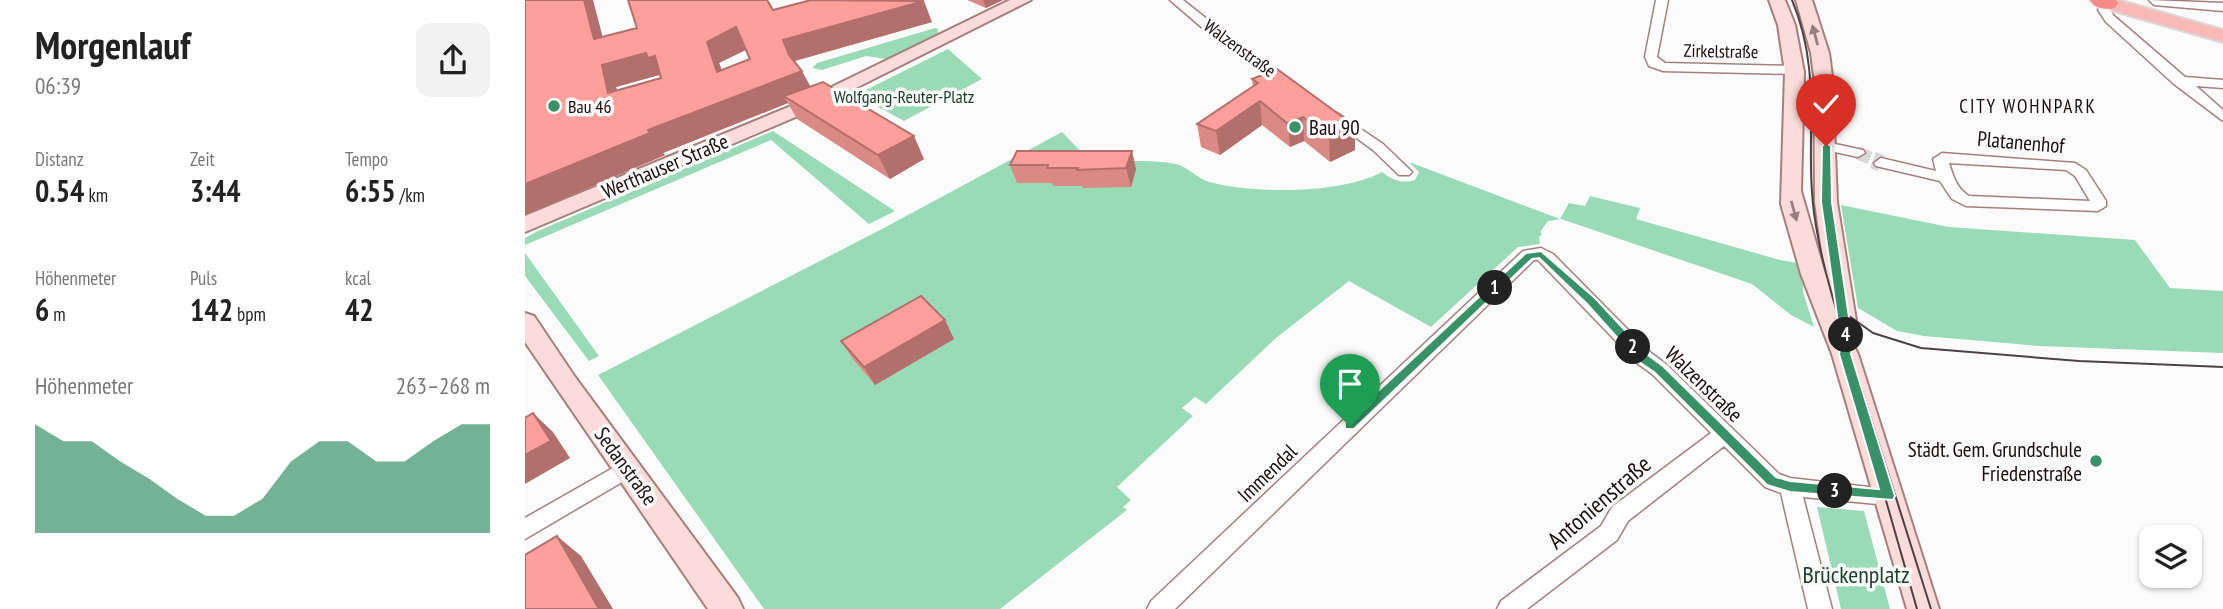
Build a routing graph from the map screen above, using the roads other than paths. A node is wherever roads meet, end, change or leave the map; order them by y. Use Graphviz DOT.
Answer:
graph roads {
  1 [pos="1023,0"];
  2 [pos="1176,0"];
  3 [pos="1663,0"];
  4 [pos="1777,0"];
  5 [pos="1804,0"];
  6 [pos="2107,1"];
  7 [pos="2154,1"];
  8 [pos="2214,5"];
  9 [pos="2223,30"];
  10 [pos="2223,36"];
  11 [pos="1795,70"];
  12 [pos="2179,81"];
  13 [pos="2223,84"];
  14 [pos="1301,91"];
  15 [pos="1320,105"];
  16 [pos="2223,117"];
  17 [pos="1826,146"];
  18 [pos="1858,153"];
  19 [pos="1881,163"];
  20 [pos="1404,172"];
  21 [pos="1946,178"];
  22 [pos="525,225"];
  23 [pos="1529,255"];
  24 [pos="525,322"];
  25 [pos="1845,354"];
  26 [pos="1724,435"];
  27 [pos="627,469"];
  28 [pos="1790,487"];
  29 [pos="1888,496"];
  30 [pos="525,529"];
  31 [pos="725,608"];
  32 [pos="1159,609"];
  33 [pos="1509,609"];
  34 [pos="1820,609"];
  35 [pos="1923,609"];
  1 -- 22 [label="street, Werthauser Straße"];
  2 -- 14 [label="street, Walzenstraße"];
  3 -- 11 [label="street, Zirkelstraße"];
  4 -- 11 [label="street"];
  17 -- 5 [label="street, one-way"];
  6 -- 9 [label="main road"];
  6 -- 10 [label="main road"];
  6 -- 12 [label="street"];
  7 -- 8 [label="street"];
  11 -- 25 [label="street, one-way"];
  12 -- 13 [label="street"];
  12 -- 16 [label="street"];
  15 -- 20 [label="street"];
  17 -- 18 [label="street"];
  17 -- 25 [label="street"];
  19 -- 21 [label="street"];
  21 -- 21 [label="street, Platanenhof"];
  23 -- 26 [label="street, Walzenstraße"];
  23 -- 32 [label="street, Immendal"];
  24 -- 27 [label="street, Sedanstraße"];
  25 -- 29 [label="street"];
  26 -- 28 [label="street, Walzenstraße"];
  26 -- 33 [label="street, Antonienstraße"];
  27 -- 30 [label="street"];
  27 -- 31 [label="street, Sedanstraße"];
  28 -- 29 [label="street"];
  28 -- 34 [label="street"];
  29 -- 35 [label="street"];
}
